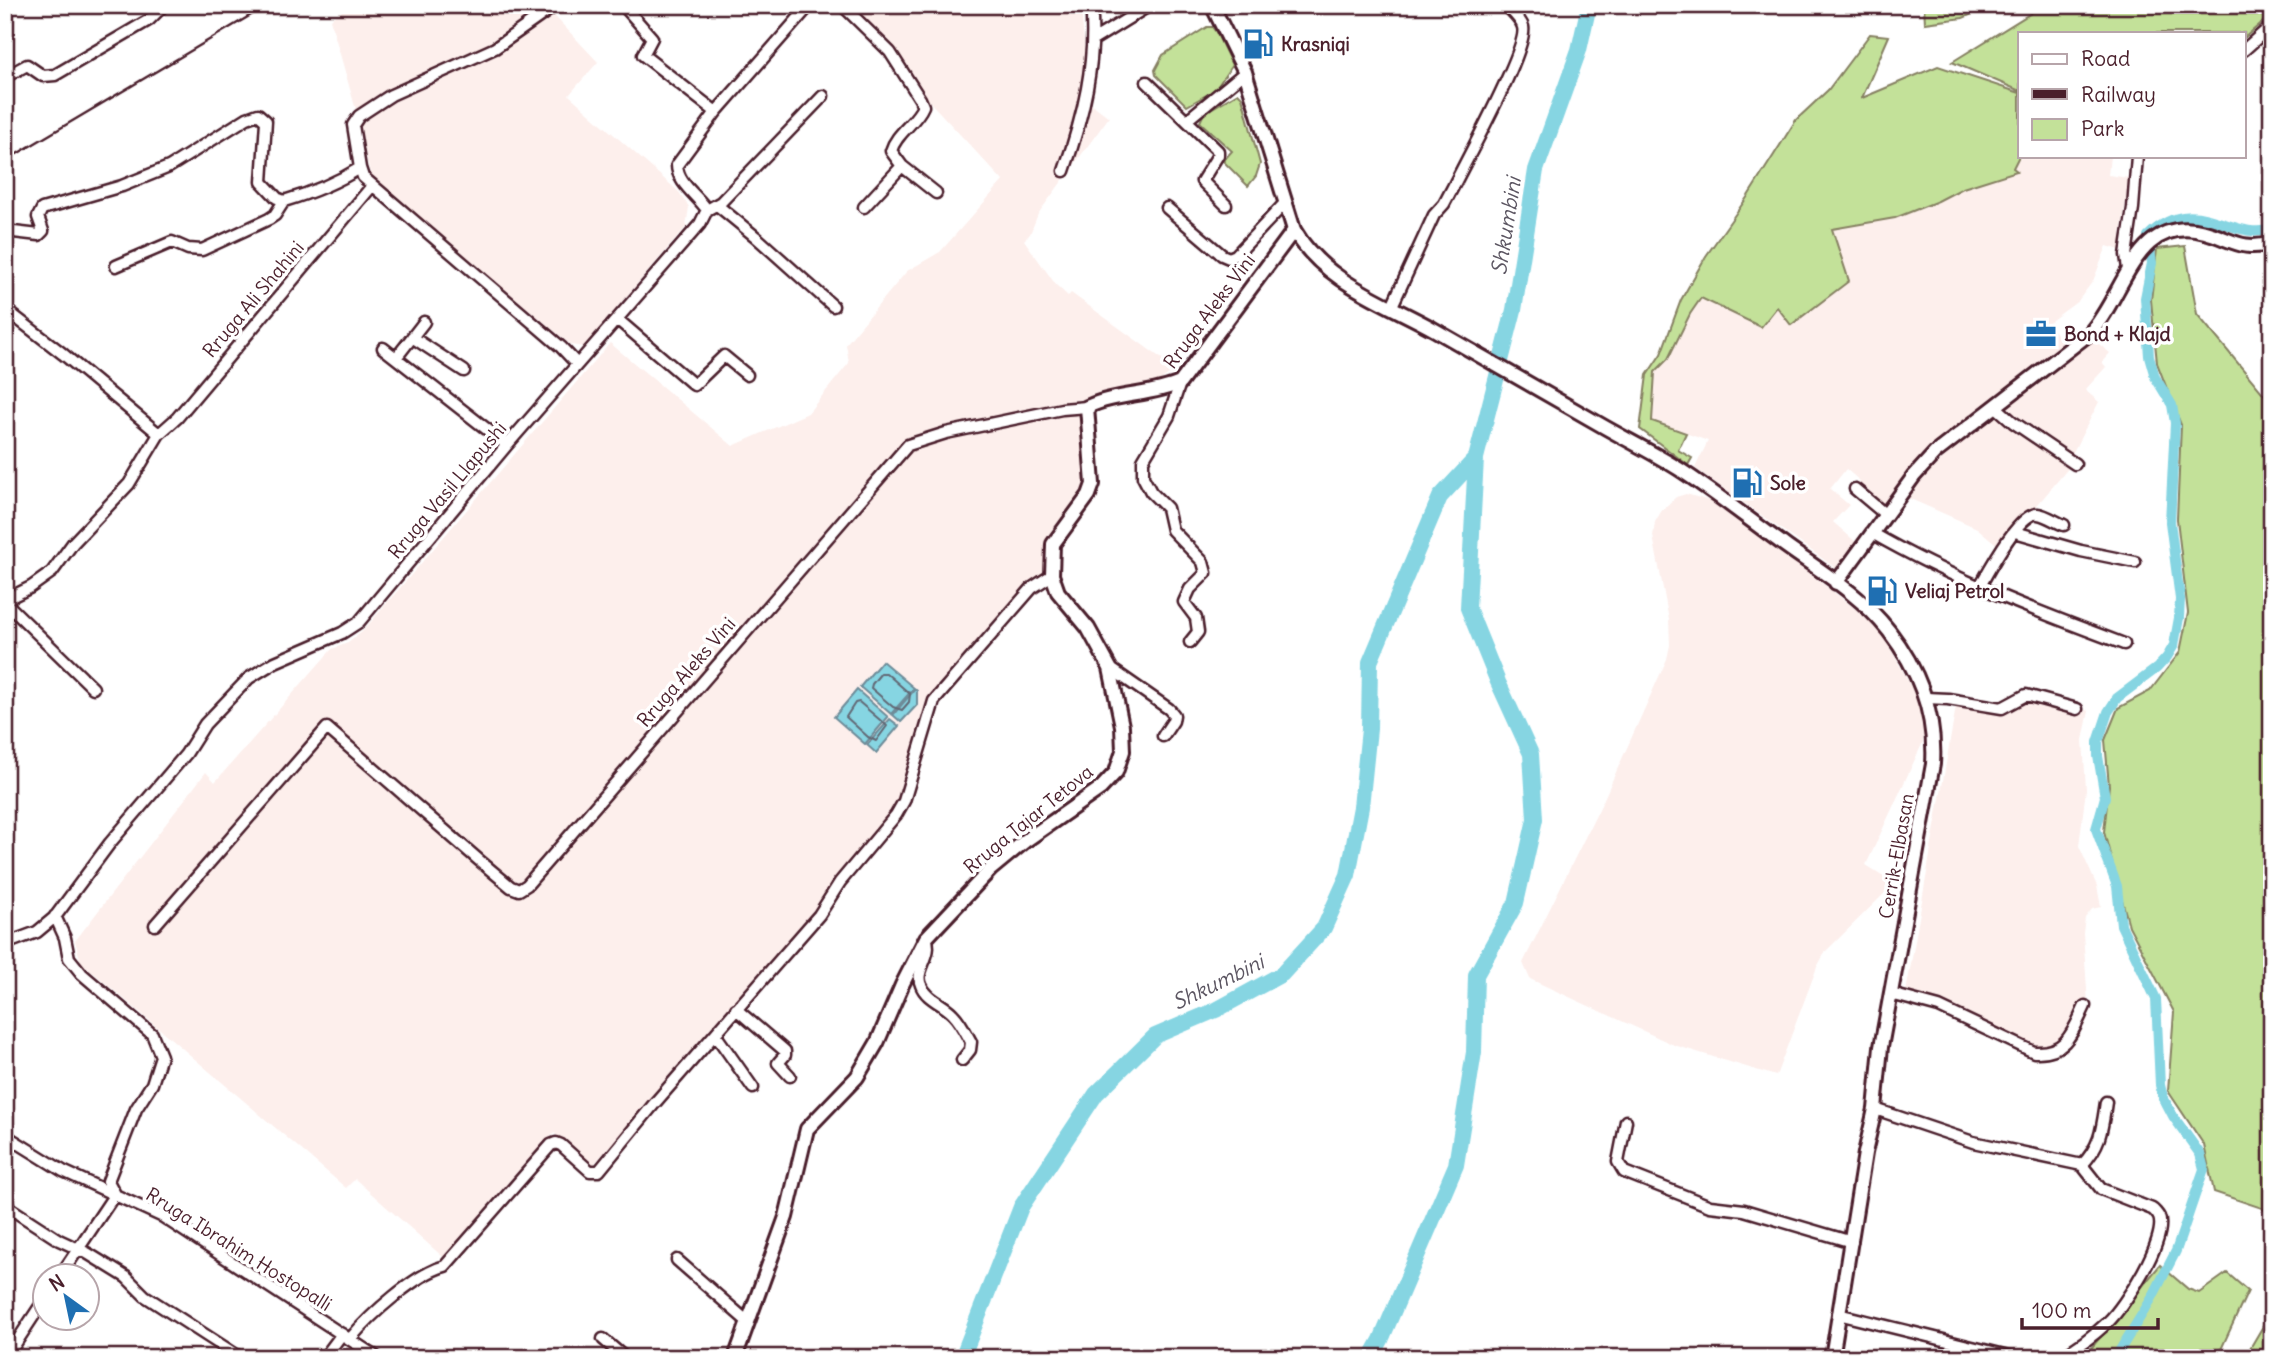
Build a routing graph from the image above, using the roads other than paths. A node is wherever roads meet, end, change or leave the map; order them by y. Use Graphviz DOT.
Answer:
graph roads {
  1 [pos="164,5"];
  2 [pos="556,5"];
  3 [pos="623,5"];
  4 [pos="810,5"];
  5 [pos="842,5"];
  6 [pos="1091,5"];
  7 [pos="1150,5"];
  8 [pos="1212,5"];
  9 [pos="1506,5"];
  10 [pos="2272,25"];
  11 [pos="1093,40"];
  12 [pos="2246,48"];
  13 [pos="1245,72"];
  14 [pos="5,77"];
  15 [pos="1147,82"];
  16 [pos="823,96"];
  17 [pos="716,112"];
  18 [pos="1187,120"];
  19 [pos="2137,158"];
  20 [pos="902,166"];
  21 [pos="360,168"];
  22 [pos="1064,171"];
  23 [pos="372,186"];
  24 [pos="936,193"];
  25 [pos="284,201"];
  26 [pos="1285,204"];
  27 [pos="1226,205"];
  28 [pos="864,207"];
  29 [pos="712,208"];
  30 [pos="1167,208"];
  31 [pos="1294,230"];
  32 [pos="5,231"];
  33 [pos="2272,243"];
  34 [pos="116,266"];
  35 [pos="2128,269"];
  36 [pos="833,306"];
  37 [pos="1392,306"];
  38 [pos="5,309"];
  39 [pos="617,319"];
  40 [pos="424,322"];
  41 [pos="412,337"];
  42 [pos="383,348"];
  43 [pos="396,358"];
  44 [pos="577,364"];
  45 [pos="464,371"];
  46 [pos="747,374"];
  47 [pos="1180,383"];
  48 [pos="1995,406"];
  49 [pos="1087,407"];
  50 [pos="159,434"];
  51 [pos="507,445"];
  52 [pos="2076,464"];
  53 [pos="1855,489"];
  54 [pos="1886,515"];
  55 [pos="2064,525"];
  56 [pos="2015,532"];
  57 [pos="1872,533"];
  58 [pos="2135,562"];
  59 [pos="1052,575"];
  60 [pos="1836,583"];
  61 [pos="1980,586"];
  62 [pos="5,601"];
  63 [pos="1190,642"];
  64 [pos="2124,644"];
  65 [pos="1110,668"];
  66 [pos="93,688"];
  67 [pos="1926,698"];
  68 [pos="2077,709"];
  69 [pos="1163,736"];
  70 [pos="55,916"];
  71 [pos="155,925"];
  72 [pos="926,939"];
  73 [pos="5,944"];
  74 [pos="1891,994"];
  75 [pos="2085,1006"];
  76 [pos="736,1009"];
  77 [pos="715,1034"];
  78 [pos="962,1060"];
  79 [pos="790,1076"];
  80 [pos="753,1088"];
  81 [pos="2106,1102"];
  82 [pos="1875,1109"];
  83 [pos="1626,1121"];
  84 [pos="5,1135"];
  85 [pos="2082,1166"];
  86 [pos="115,1194"];
  87 [pos="5,1205"];
  88 [pos="1852,1242"];
  89 [pos="78,1250"];
  90 [pos="677,1260"];
  91 [pos="70,1262"];
  92 [pos="1838,1314"];
  93 [pos="32,1318"];
  94 [pos="748,1322"];
  95 [pos="346,1337"];
  96 [pos="603,1339"];
  97 [pos="6,1358"];
  98 [pos="241,1358"];
  99 [pos="324,1358"];
  100 [pos="378,1358"];
  101 [pos="625,1358"];
  102 [pos="735,1358"];
  103 [pos="1832,1358"];
  104 [pos="2017,1358"];
  105 [pos="2059,1358"];
  1 -- 14 [label="street"];
  2 -- 21 [label="street"];
  3 -- 17 [label="street"];
  4 -- 17 [label="street"];
  5 -- 20 [label="street"];
  6 -- 11 [label="street"];
  7 -- 11 [label="street"];
  8 -- 13 [label="main road"];
  9 -- 37 [label="street"];
  10 -- 12 [label="street"];
  11 -- 22 [label="street"];
  13 -- 18 [label="street"];
  13 -- 26 [label="main road"];
  15 -- 18 [label="street"];
  16 -- 29 [label="street, Rruga Vasil Llapushi"];
  17 -- 29 [label="street"];
  18 -- 27 [label="street"];
  19 -- 35 [label="street"];
  20 -- 24 [label="street"];
  20 -- 28 [label="street"];
  21 -- 23 [label="street"];
  21 -- 25 [label="street"];
  23 -- 44 [label="street"];
  23 -- 50 [label="street, Rruga Ali Shahini"];
  25 -- 32 [label="street"];
  25 -- 34 [label="street"];
  26 -- 30 [label="street"];
  26 -- 31 [label="main road"];
  29 -- 36 [label="street"];
  29 -- 39 [label="street, Rruga Vasil Llapushi"];
  31 -- 37 [label="main road"];
  31 -- 47 [label="main road, Rruga Aleks Vini"];
  33 -- 35 [label="main road"];
  35 -- 48 [label="main road"];
  37 -- 60 [label="main road, Cerrik-Elbasan"];
  38 -- 50 [label="street"];
  39 -- 44 [label="street, Rruga Vasil Llapushi"];
  39 -- 46 [label="street"];
  40 -- 41 [label="street"];
  41 -- 43 [label="street"];
  41 -- 45 [label="street"];
  42 -- 43 [label="street"];
  43 -- 51 [label="street"];
  44 -- 51 [label="street, Rruga Vasil Llapushi"];
  47 -- 49 [label="main road, Rruga Aleks Vini"];
  47 -- 63 [label="street"];
  48 -- 52 [label="street"];
  48 -- 54 [label="main road"];
  49 -- 59 [label="main road"];
  49 -- 71 [label="street, Rruga Aleks Vini"];
  50 -- 62 [label="street, Rruga Ali Shahini"];
  51 -- 70 [label="street, Rruga Vasil Llapushi"];
  53 -- 54 [label="street"];
  54 -- 57 [label="main road"];
  55 -- 56 [label="street"];
  56 -- 58 [label="street"];
  56 -- 61 [label="street"];
  57 -- 60 [label="main road"];
  57 -- 61 [label="street"];
  59 -- 65 [label="main road, Rruga Tajar Tetova"];
  59 -- 76 [label="street"];
  60 -- 67 [label="main road, Cerrik-Elbasan"];
  61 -- 64 [label="street"];
  62 -- 66 [label="street"];
  65 -- 69 [label="street"];
  65 -- 72 [label="main road, Rruga Tajar Tetova"];
  67 -- 68 [label="street"];
  67 -- 74 [label="main road, Cerrik-Elbasan"];
  70 -- 73 [label="street, Rruga Vasil Llapushi"];
  70 -- 86 [label="street"];
  72 -- 78 [label="street"];
  72 -- 94 [label="main road, Rruga Tajar Tetova"];
  74 -- 75 [label="street"];
  74 -- 82 [label="main road, Cerrik-Elbasan"];
  76 -- 77 [label="street"];
  76 -- 79 [label="street"];
  77 -- 80 [label="street"];
  77 -- 95 [label="street"];
  81 -- 85 [label="street"];
  82 -- 85 [label="street"];
  82 -- 88 [label="main road, Cerrik-Elbasan"];
  83 -- 88 [label="street"];
  84 -- 86 [label="street, Rruga Ibrahim Hostopalli"];
  85 -- 105 [label="street"];
  86 -- 89 [label="street"];
  86 -- 95 [label="street, Rruga Ibrahim Hostopalli"];
  87 -- 89 [label="street"];
  88 -- 92 [label="main road, Cerrik-Elbasan"];
  89 -- 91 [label="street"];
  89 -- 98 [label="street"];
  90 -- 94 [label="street"];
  92 -- 103 [label="main road, Cerrik-Elbasan"];
  92 -- 104 [label="street"];
  93 -- 97 [label="street"];
  94 -- 102 [label="main road, Rruga Tajar Tetova"];
  95 -- 99 [label="street"];
  95 -- 100 [label="street, Rruga Ibrahim Hostopalli"];
  96 -- 101 [label="street"];
}
